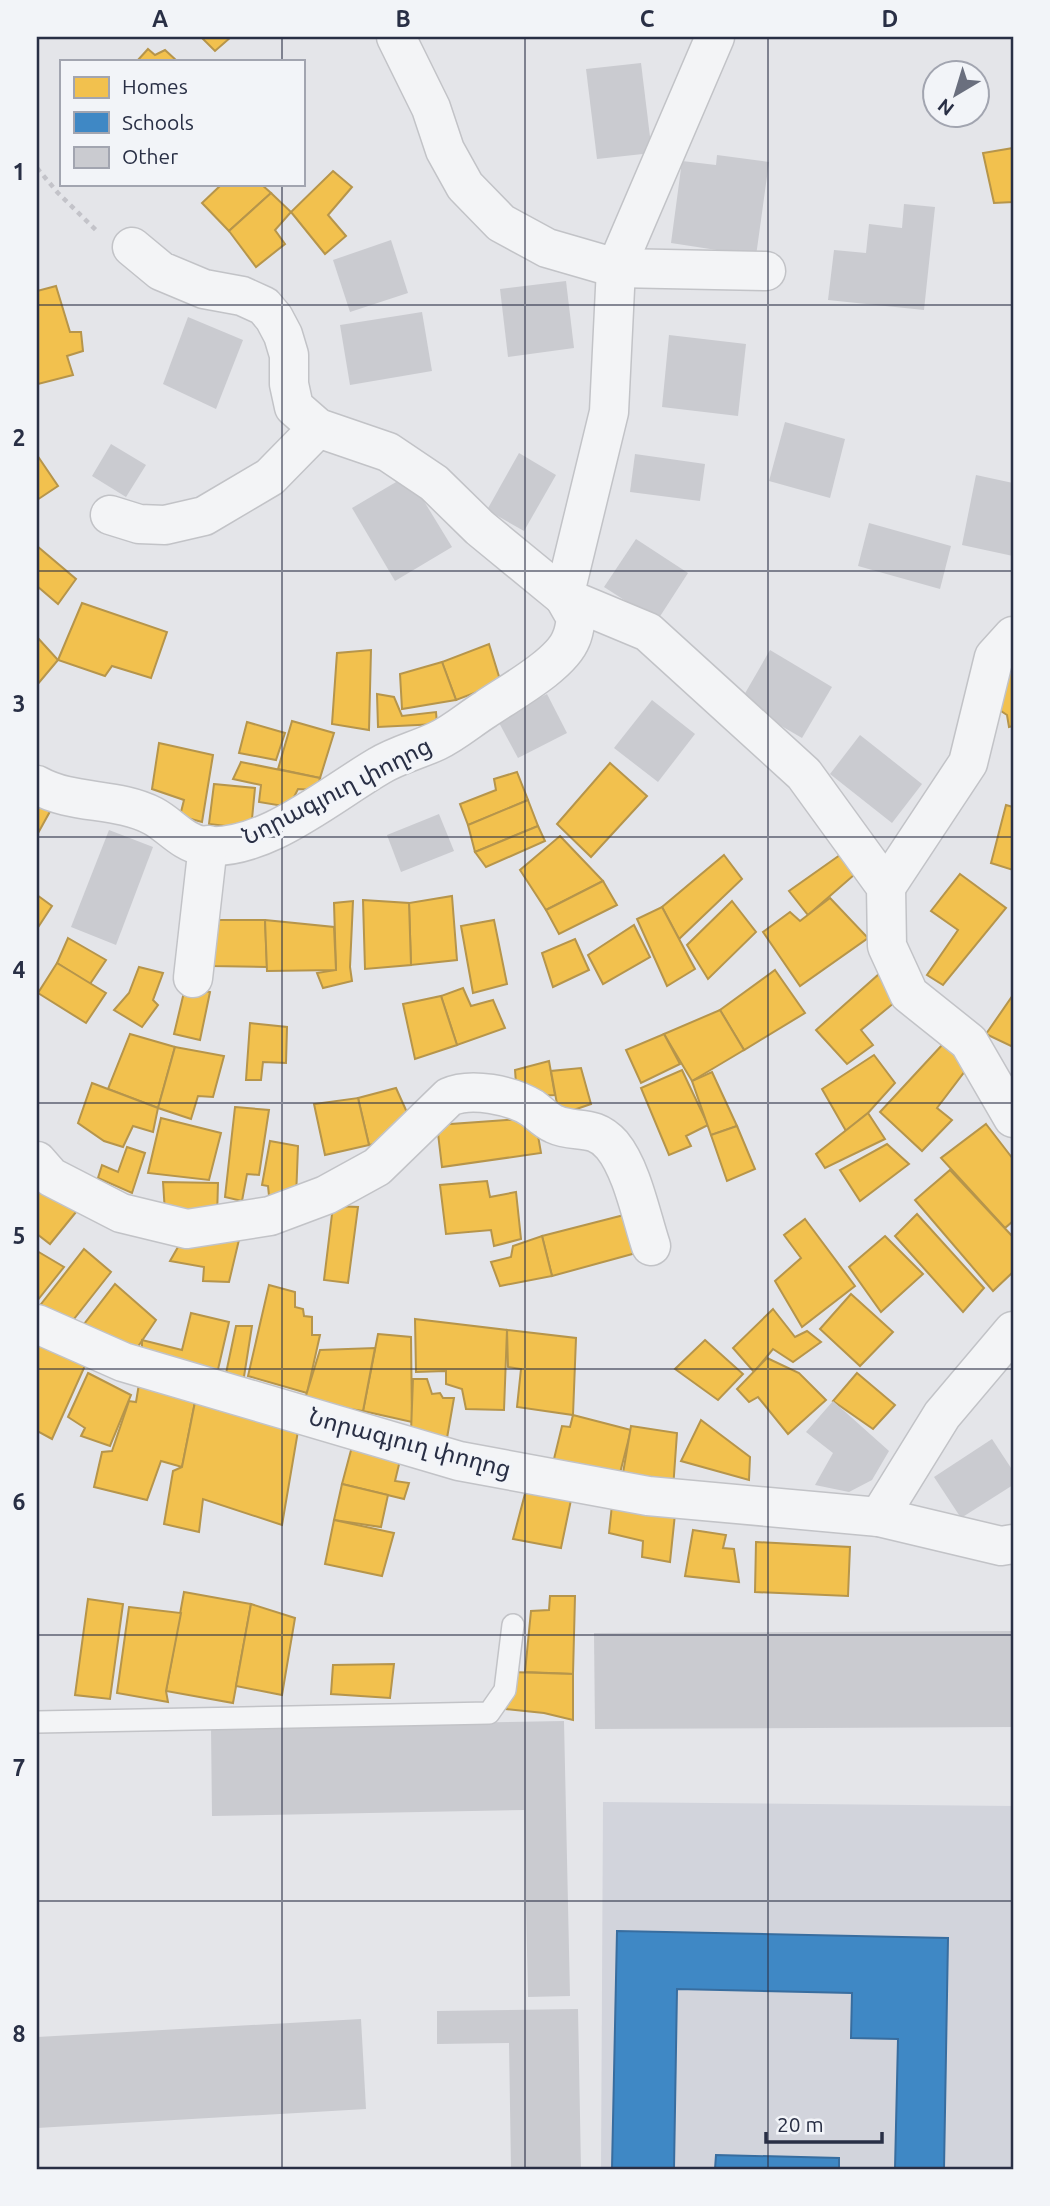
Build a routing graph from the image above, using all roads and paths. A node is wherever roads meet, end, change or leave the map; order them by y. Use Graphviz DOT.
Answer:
graph roads {
  1 [pos="397,37"];
  2 [pos="715,37"];
  3 [pos="37,168"];
  4 [pos="132,247"];
  5 [pos="616,268"];
  6 [pos="766,271"];
  7 [pos="318,428"];
  8 [pos="110,515"];
  9 [pos="564,597"];
  10 [pos="1013,636"];
  11 [pos="37,785"];
  12 [pos="208,845"];
  13 [pos="886,887"];
  14 [pos="192,978"];
  15 [pos="1013,1118"];
  16 [pos="37,1161"];
  17 [pos="651,1246"];
  18 [pos="37,1324"];
  19 [pos="1013,1331"];
  20 [pos="879,1517"];
  21 [pos="1013,1544"];
  22 [pos="513,1625"];
  23 [pos="37,1722"];
  1 -- 5 [label="street"];
  2 -- 5 [label="street"];
  3 -- 4 [label="path"];
  4 -- 7 [label="street"];
  5 -- 6 [label="street"];
  5 -- 9 [label="street"];
  7 -- 8 [label="street"];
  7 -- 9 [label="street"];
  9 -- 12 [label="street, Նորագյուղ փողոց"];
  9 -- 13 [label="street"];
  10 -- 13 [label="street"];
  11 -- 12 [label="street, Նորագյուղ փողոց"];
  12 -- 14 [label="street"];
  13 -- 15 [label="street"];
  16 -- 17 [label="street"];
  18 -- 20 [label="street, Նորագյուղ փողոց"];
  19 -- 20 [label="street"];
  20 -- 21 [label="street, Նորագյուղ փողոց"];
  22 -- 23 [label="lane"];
}
